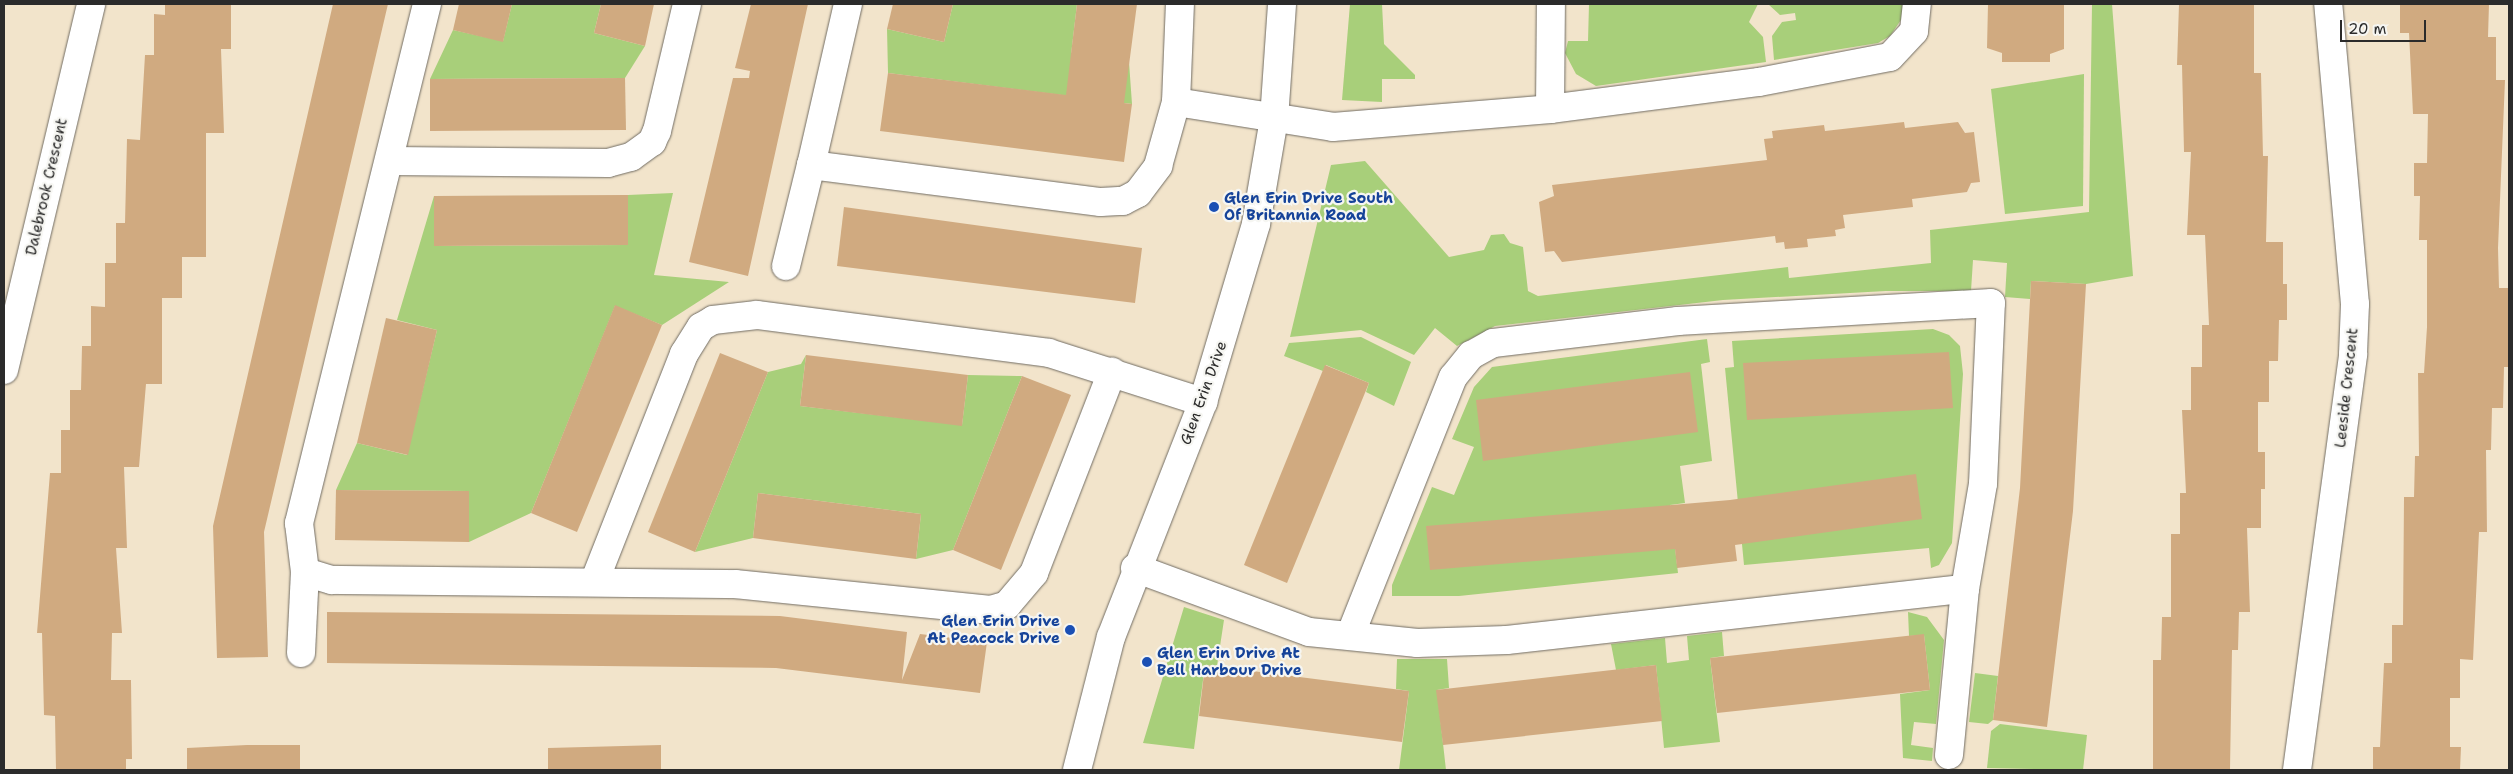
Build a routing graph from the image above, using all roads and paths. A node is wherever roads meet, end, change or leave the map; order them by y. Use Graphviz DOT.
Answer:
graph roads {
  1 [pos="91,4"];
  2 [pos="427,4"];
  3 [pos="687,4"];
  4 [pos="848,4"];
  5 [pos="1180,4"];
  6 [pos="1282,4"];
  7 [pos="1551,4"];
  8 [pos="1917,4"];
  9 [pos="2328,4"];
  10 [pos="1176,102"];
  11 [pos="1550,109"];
  12 [pos="1274,119"];
  13 [pos="391,161"];
  14 [pos="811,164"];
  15 [pos="786,266"];
  16 [pos="4,370"];
  17 [pos="1112,372"];
  18 [pos="1203,402"];
  19 [pos="1135,568"];
  20 [pos="305,572"];
  21 [pos="595,580"];
  22 [pos="1965,589"];
  23 [pos="1351,633"];
  24 [pos="301,653"];
  25 [pos="1949,755"];
  26 [pos="1077,770"];
  27 [pos="2297,770"];
  1 -- 16 [label="street, Dalebrook Crescent"];
  2 -- 13 [label="street"];
  3 -- 13 [label="street"];
  4 -- 14 [label="street"];
  5 -- 10 [label="street"];
  6 -- 12 [label="street, Glen Erin Drive"];
  7 -- 11 [label="street"];
  8 -- 11 [label="street"];
  9 -- 27 [label="street, Leeside Crescent"];
  10 -- 12 [label="street"];
  10 -- 14 [label="street"];
  11 -- 12 [label="street"];
  12 -- 18 [label="street, Glen Erin Drive"];
  13 -- 20 [label="street"];
  14 -- 15 [label="street"];
  17 -- 18 [label="street"];
  17 -- 21 [label="street"];
  17 -- 21 [label="street"];
  18 -- 19 [label="street, Glen Erin Drive"];
  19 -- 23 [label="street"];
  19 -- 26 [label="street, Glen Erin Drive"];
  20 -- 21 [label="street"];
  20 -- 24 [label="street"];
  22 -- 23 [label="street"];
  22 -- 23 [label="street"];
  22 -- 25 [label="street"];
}
